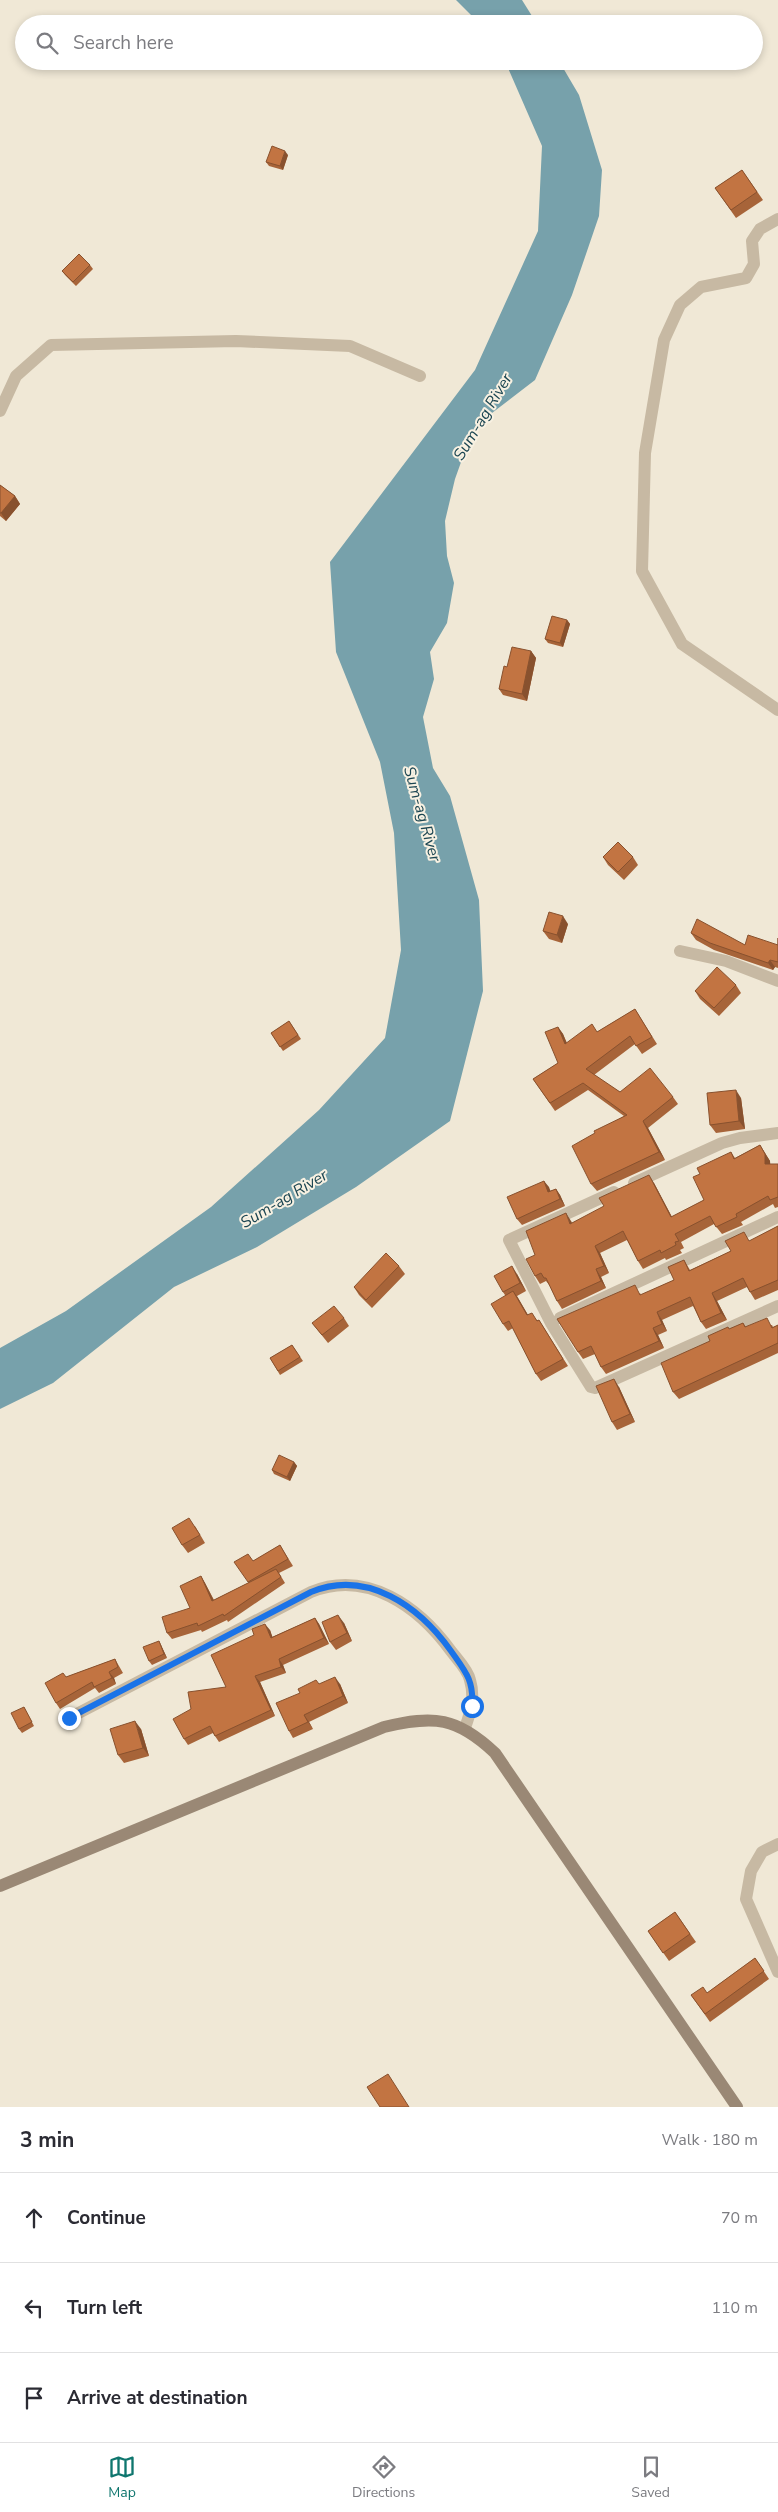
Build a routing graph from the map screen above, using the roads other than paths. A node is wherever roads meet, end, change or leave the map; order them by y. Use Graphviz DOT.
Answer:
graph roads {
  1 [pos="778,219"];
  2 [pos="420,376"];
  3 [pos="0,411"];
  4 [pos="778,710"];
  5 [pos="680,952"];
  6 [pos="778,981"];
  7 [pos="778,1133"];
  8 [pos="778,1216"];
  9 [pos="778,1306"];
  10 [pos="551,1323"];
  11 [pos="69,1718"];
  12 [pos="465,1728"];
  13 [pos="778,1844"];
  14 [pos="0,1886"];
  15 [pos="778,1972"];
  16 [pos="737,2107"];
  1 -- 4 [label="street"];
  2 -- 3 [label="street"];
  5 -- 6 [label="street"];
  7 -- 10 [label="street"];
  8 -- 10 [label="street"];
  9 -- 10 [label="street"];
  11 -- 12 [label="street"];
  12 -- 14 [label="main road"];
  12 -- 16 [label="main road"];
  13 -- 15 [label="street"];
}
